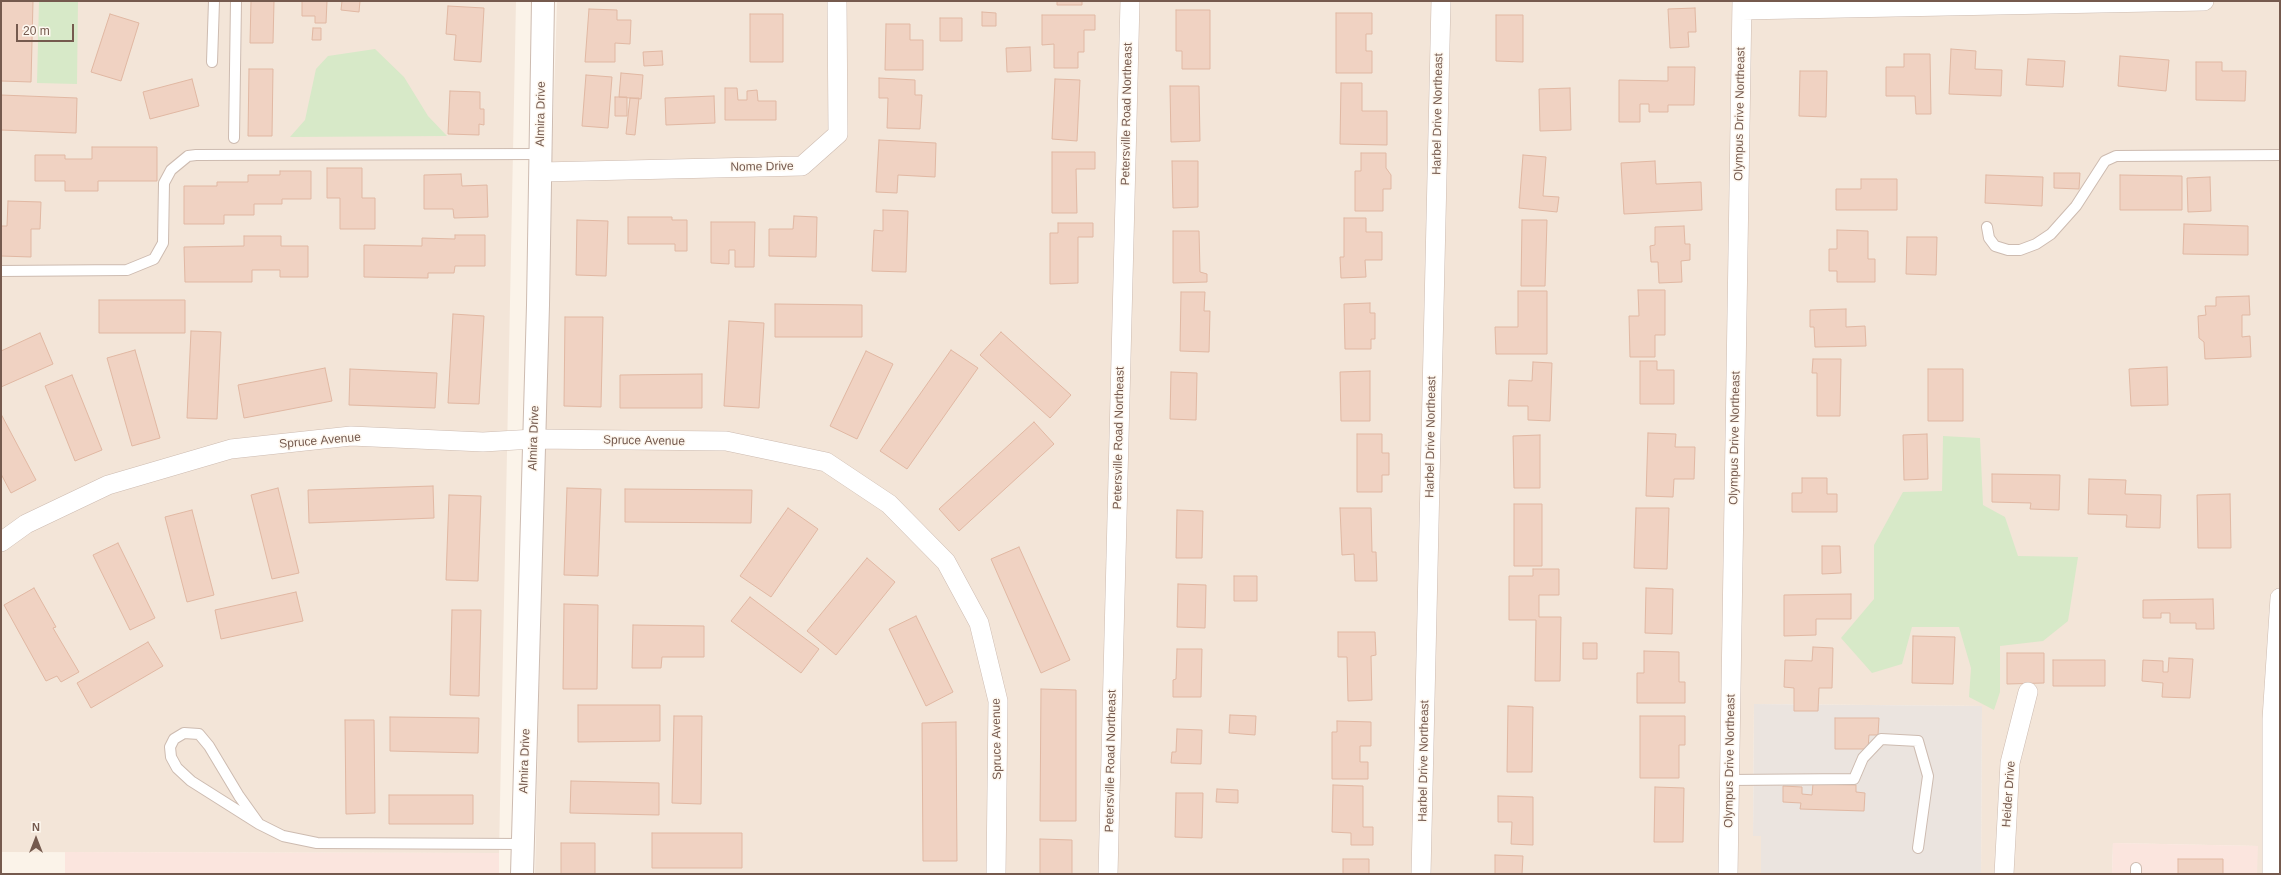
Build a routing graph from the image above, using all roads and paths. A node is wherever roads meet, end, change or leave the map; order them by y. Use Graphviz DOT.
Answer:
graph roads {
  1 [pos="214,1"];
  2 [pos="236,1"];
  3 [pos="543,1"];
  4 [pos="837,1"];
  5 [pos="1130,1"];
  6 [pos="1441,1"];
  7 [pos="2204,1"];
  8 [pos="1742,5"];
  9 [pos="212,62"];
  10 [pos="234,138"];
  11 [pos="2280,155"];
  12 [pos="541,163"];
  13 [pos="1987,227"];
  14 [pos="1,271"];
  15 [pos="534,439"];
  16 [pos="1,542"];
  17 [pos="2280,598"];
  18 [pos="2028,692"];
  19 [pos="2276,719"];
  20 [pos="2276,766"];
  21 [pos="1729,780"];
  22 [pos="259,824"];
  23 [pos="523,844"];
  24 [pos="1918,848"];
  25 [pos="2276,853"];
  26 [pos="522,874"];
  27 [pos="996,874"];
  28 [pos="1108,874"];
  29 [pos="1421,874"];
  30 [pos="1728,874"];
  31 [pos="2004,874"];
  32 [pos="2272,874"];
  1 -- 9 [label="lane"];
  2 -- 10 [label="lane"];
  3 -- 12 [label="street, Almira Drive"];
  4 -- 12 [label="street, Nome Drive"];
  5 -- 28 [label="street, Petersville Road Northeast"];
  6 -- 29 [label="street, Harbel Drive Northeast"];
  7 -- 8 [label="street"];
  8 -- 21 [label="street, Olympus Drive Northeast"];
  11 -- 13 [label="lane"];
  12 -- 14 [label="lane"];
  12 -- 15 [label="street, Almira Drive"];
  15 -- 16 [label="street, Spruce Avenue"];
  15 -- 23 [label="street, Almira Drive"];
  15 -- 27 [label="street, Spruce Avenue"];
  17 -- 19 [label="street"];
  18 -- 31 [label="street, Heider Drive"];
  19 -- 20 [label="street"];
  20 -- 25 [label="street"];
  21 -- 24 [label="lane"];
  21 -- 30 [label="street, Olympus Drive Northeast"];
  22 -- 22 [label="lane"];
  22 -- 23 [label="lane"];
  23 -- 26 [label="street, Almira Drive"];
  25 -- 32 [label="street"];
}
